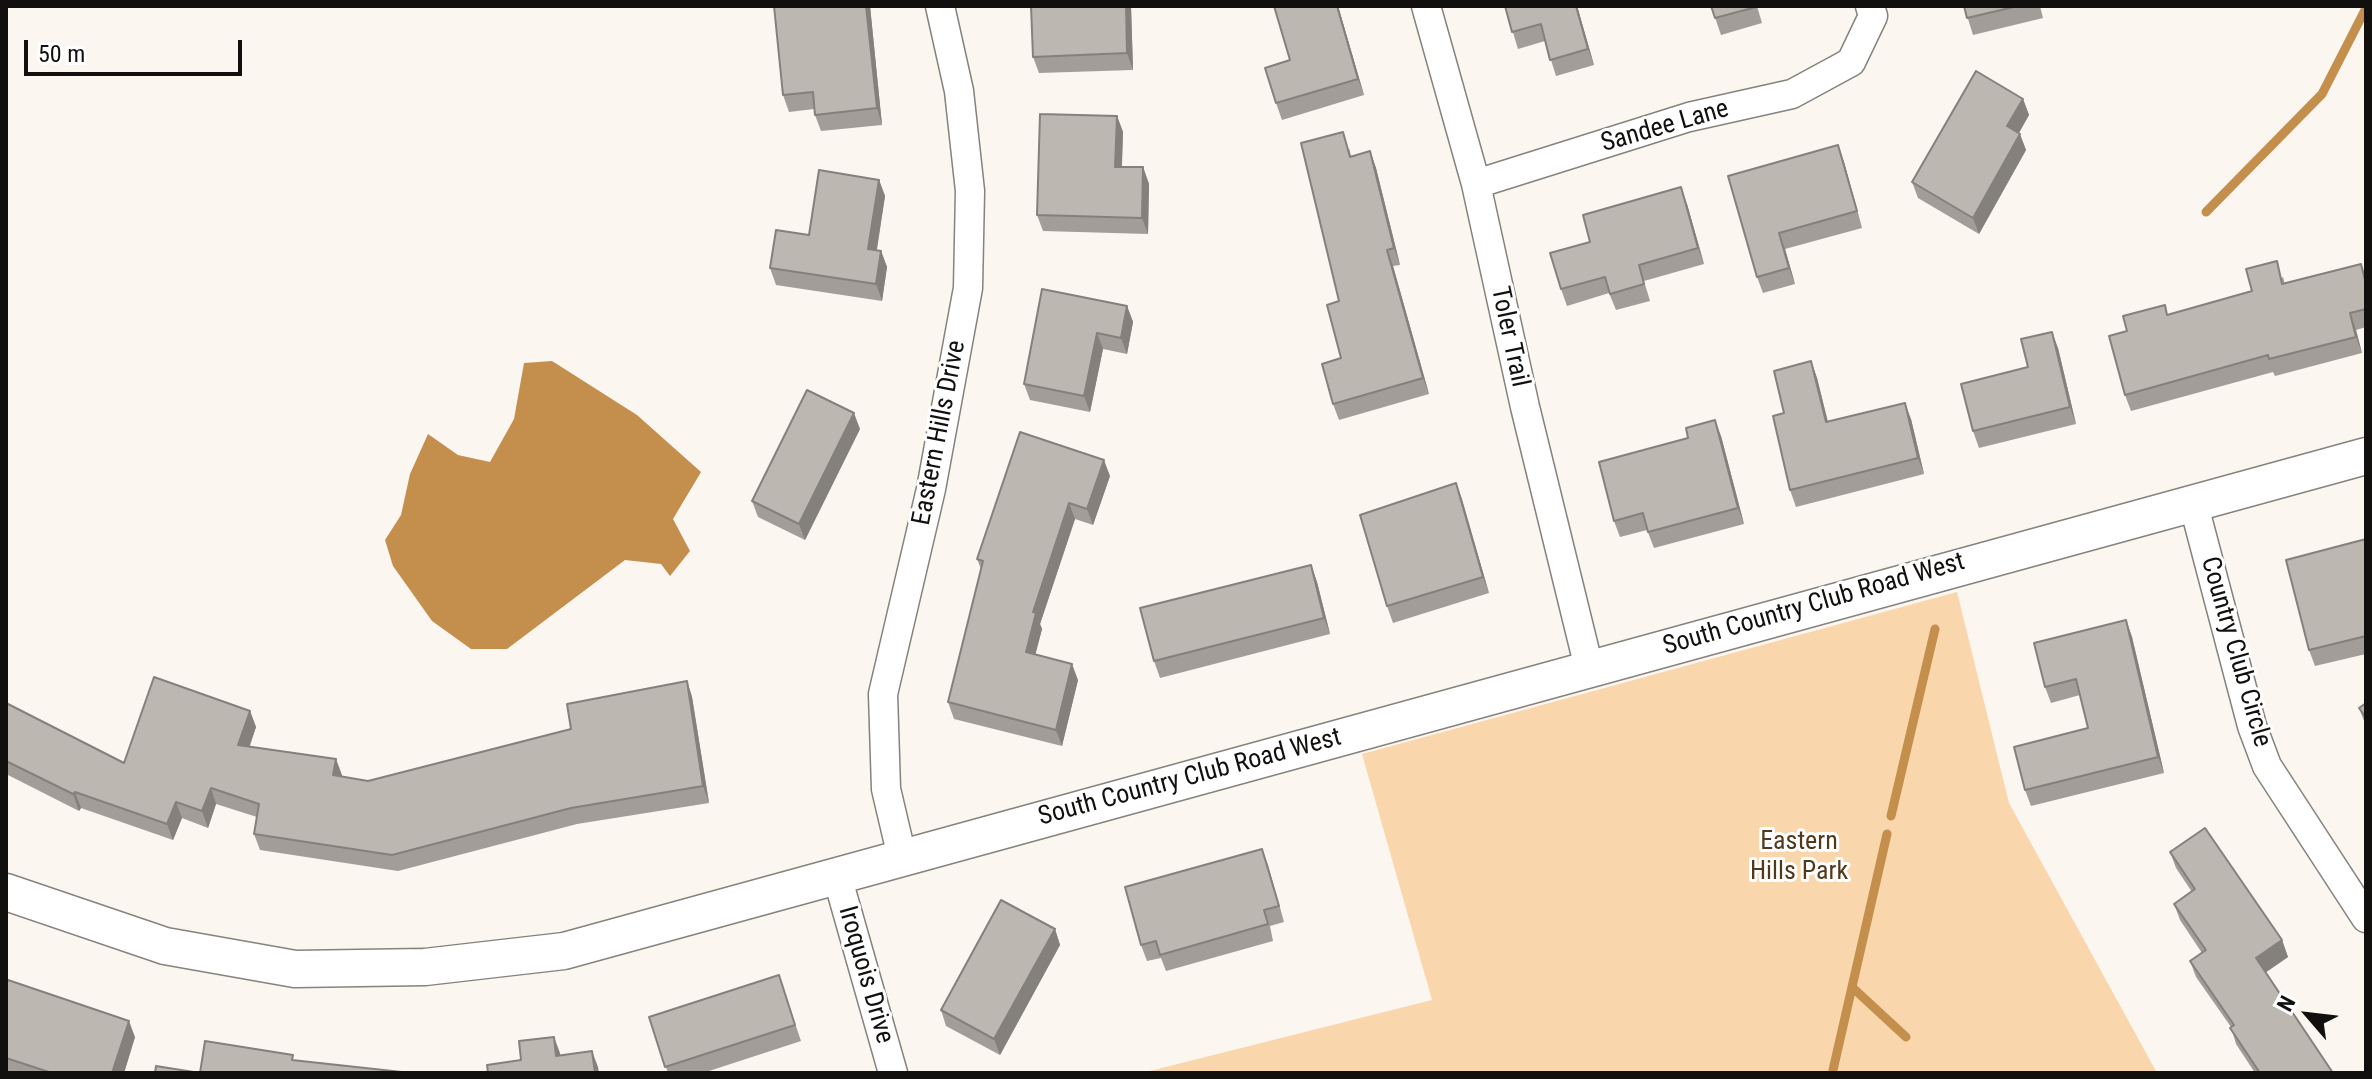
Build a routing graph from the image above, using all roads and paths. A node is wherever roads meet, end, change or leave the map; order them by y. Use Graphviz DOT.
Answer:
graph roads {
  1 [pos="940,6"];
  2 [pos="1426,6"];
  3 [pos="1870,6"];
  4 [pos="1476,184"];
  5 [pos="2366,456"];
  6 [pos="2193,502"];
  7 [pos="1589,668"];
  8 [pos="902,857"];
  9 [pos="837,876"];
  10 [pos="6,892"];
  11 [pos="2366,918"];
  12 [pos="893,1073"];
  1 -- 8 [label="street, Eastern Hills Drive"];
  2 -- 4 [label="street, Toler Trail"];
  3 -- 4 [label="street, Sandee Lane"];
  4 -- 7 [label="street, Toler Trail"];
  5 -- 6 [label="street, South Country Club Road West"];
  6 -- 7 [label="street, South Country Club Road West"];
  6 -- 11 [label="street, Country Club Circle"];
  7 -- 8 [label="street, South Country Club Road West"];
  8 -- 9 [label="street, South Country Club Road West"];
  9 -- 10 [label="street, South Country Club Road West"];
  9 -- 12 [label="street, Iroquois Drive"];
}
